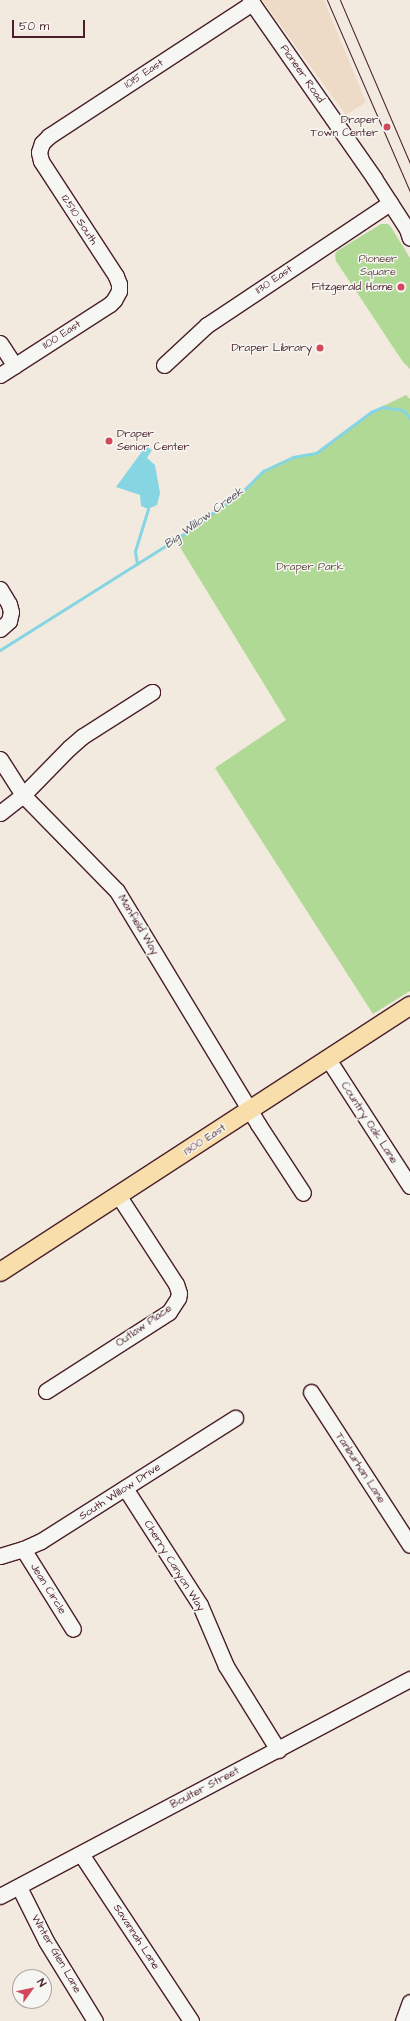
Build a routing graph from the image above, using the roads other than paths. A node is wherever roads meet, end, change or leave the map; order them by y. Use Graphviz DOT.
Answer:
graph roads {
  1 [pos="251,2"];
  2 [pos="40,148"];
  3 [pos="390,203"];
  4 [pos="409,233"];
  5 [pos="119,292"];
  6 [pos="0,343"];
  7 [pos="164,365"];
  8 [pos="14,366"];
  9 [pos="0,375"];
  10 [pos="0,589"];
  11 [pos="0,629"];
  12 [pos="152,692"];
  13 [pos="0,758"];
  14 [pos="23,795"];
  15 [pos="0,812"];
  16 [pos="410,1006"];
  17 [pos="328,1059"];
  18 [pos="251,1110"];
  19 [pos="410,1186"];
  20 [pos="302,1193"];
  21 [pos="118,1196"];
  22 [pos="0,1272"];
  23 [pos="46,1391"];
  24 [pos="311,1392"];
  25 [pos="235,1418"];
  26 [pos="125,1488"];
  27 [pos="410,1545"];
  28 [pos="23,1549"];
  29 [pos="0,1556"];
  30 [pos="73,1629"];
  31 [pos="410,1679"];
  32 [pos="278,1750"];
  33 [pos="81,1854"];
  34 [pos="19,1887"];
  35 [pos="0,1896"];
  36 [pos="410,2002"];
  37 [pos="95,2021"];
  38 [pos="191,2021"];
  39 [pos="403,2021"];
  1 -- 2 [label="street, 1015 East"];
  1 -- 3 [label="street, Pioneer Road"];
  2 -- 5 [label="street, 12510 South"];
  3 -- 4 [label="street, Pioneer Road"];
  3 -- 7 [label="street, 1130 East"];
  5 -- 8 [label="street, 1100 East"];
  6 -- 8 [label="street"];
  8 -- 9 [label="street, 1100 East"];
  10 -- 11 [label="street"];
  12 -- 14 [label="street"];
  13 -- 14 [label="street, Manfield Way"];
  14 -- 15 [label="street"];
  14 -- 18 [label="street, Manfield Way"];
  16 -- 17 [label="main road, 1300 East"];
  17 -- 18 [label="main road, 1300 East"];
  17 -- 19 [label="street, Country Oak Lane"];
  18 -- 20 [label="street, Manfield Way"];
  18 -- 21 [label="main road, 1300 East"];
  21 -- 22 [label="main road, 1300 East"];
  21 -- 23 [label="street, Outlaw Place"];
  24 -- 27 [label="street, Tanburhan Lane"];
  25 -- 26 [label="street, South Willow Drive"];
  26 -- 28 [label="street, South Willow Drive"];
  26 -- 32 [label="street, Cherry Canyon Way"];
  28 -- 29 [label="street, South Willow Drive"];
  28 -- 30 [label="street, Jean Circle"];
  31 -- 32 [label="street, Boulter Street"];
  32 -- 33 [label="street, Boulter Street"];
  33 -- 34 [label="street, Boulter Street"];
  33 -- 38 [label="street, Savannah Lane"];
  34 -- 35 [label="street, Boulter Street"];
  34 -- 37 [label="street, Winter Glen Lane"];
  36 -- 39 [label="street"];
}
